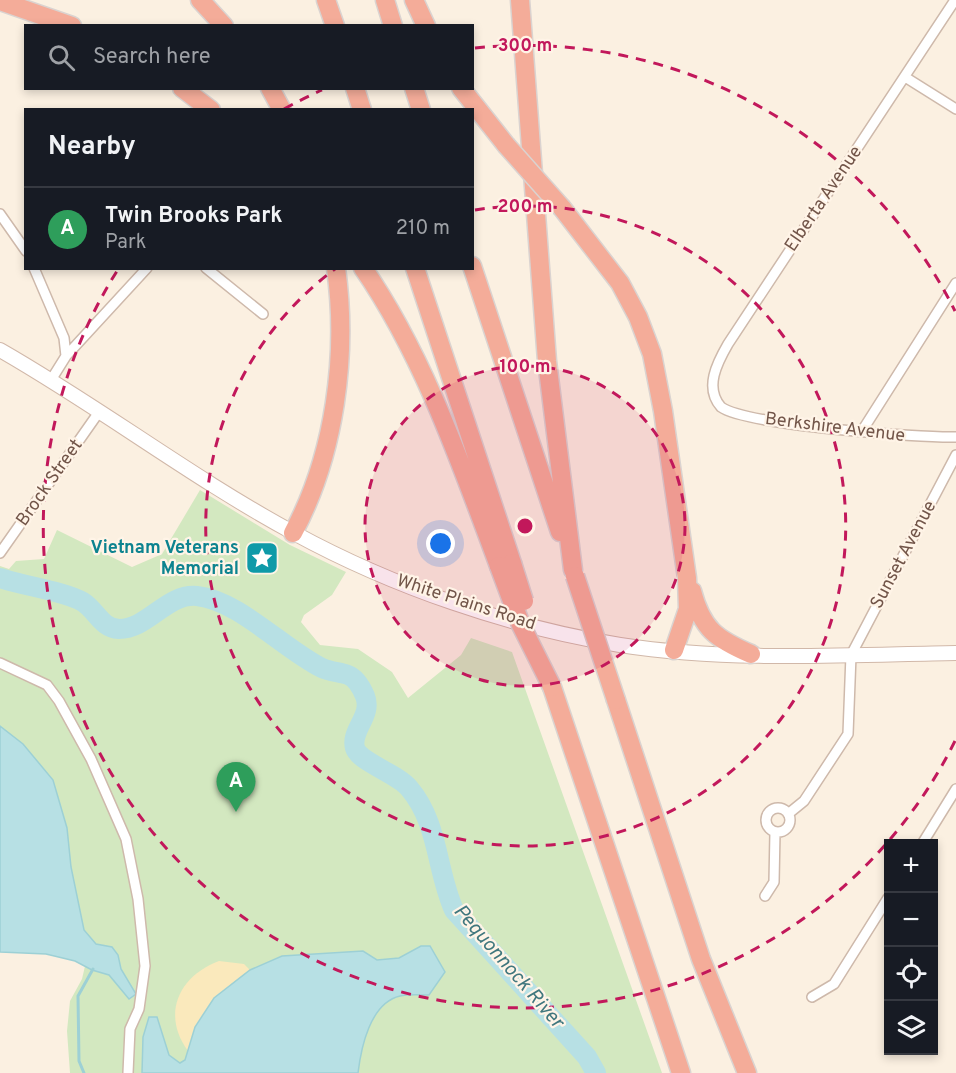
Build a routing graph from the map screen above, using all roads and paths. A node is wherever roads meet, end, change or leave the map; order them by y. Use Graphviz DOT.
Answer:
graph roads {
  1 [pos="200,0"];
  2 [pos="326,0"];
  3 [pos="385,0"];
  4 [pos="414,0"];
  5 [pos="519,0"];
  6 [pos="0,1"];
  7 [pos="951,1"];
  8 [pos="66,24"];
  9 [pos="222,24"];
  10 [pos="334,24"];
  11 [pos="392,24"];
  12 [pos="425,24"];
  13 [pos="905,77"];
  14 [pos="185,90"];
  15 [pos="271,90"];
  16 [pos="356,90"];
  17 [pos="415,90"];
  18 [pos="463,90"];
  19 [pos="208,108"];
  20 [pos="281,108"];
  21 [pos="361,108"];
  22 [pos="420,108"];
  23 [pos="956,109"];
  24 [pos="0,214"];
  25 [pos="24,248"];
  26 [pos="35,270"];
  27 [pos="145,270"];
  28 [pos="208,270"];
  29 [pos="336,270"];
  30 [pos="365,270"];
  31 [pos="416,270"];
  32 [pos="473,270"];
  33 [pos="956,283"];
  34 [pos="263,314"];
  35 [pos="0,350"];
  36 [pos="66,356"];
  37 [pos="51,380"];
  38 [pos="717,403"];
  39 [pos="99,412"];
  40 [pos="862,431"];
  41 [pos="956,437"];
  42 [pos="956,455"];
  43 [pos="293,533"];
  44 [pos="0,553"];
  45 [pos="506,564"];
  46 [pos="686,566"];
  47 [pos="574,573"];
  48 [pos="674,650"];
  49 [pos="956,653"];
  50 [pos="751,654"];
  51 [pos="851,655"];
  52 [pos="0,663"];
  53 [pos="955,792"];
  54 [pos="788,814"];
  55 [pos="775,832"];
  56 [pos="925,839"];
  57 [pos="765,896"];
  58 [pos="884,904"];
  59 [pos="812,997"];
  60 [pos="128,1073"];
  61 [pos="681,1073"];
  62 [pos="747,1073"];
  1 -- 9 [label="highway"];
  2 -- 10 [label="highway"];
  3 -- 11 [label="highway"];
  4 -- 12 [label="highway"];
  5 -- 47 [label="highway"];
  6 -- 8 [label="highway"];
  7 -- 13 [label="street, Elberta Avenue"];
  13 -- 23 [label="street"];
  13 -- 38 [label="street, Elberta Avenue"];
  14 -- 19 [label="highway"];
  15 -- 20 [label="highway"];
  16 -- 21 [label="highway"];
  17 -- 22 [label="highway"];
  18 -- 46 [label="highway, bridge"];
  24 -- 25 [label="street"];
  26 -- 36 [label="street"];
  27 -- 36 [label="street"];
  28 -- 34 [label="street"];
  29 -- 43 [label="highway"];
  30 -- 45 [label="highway"];
  31 -- 45 [label="highway"];
  32 -- 47 [label="highway"];
  33 -- 40 [label="street"];
  35 -- 37 [label="main road, White Plains Road"];
  36 -- 37 [label="street"];
  37 -- 39 [label="main road, White Plains Road"];
  38 -- 40 [label="street, Berkshire Avenue"];
  39 -- 43 [label="main road, White Plains Road"];
  39 -- 44 [label="street, Brock Street"];
  40 -- 41 [label="street, Berkshire Avenue"];
  42 -- 51 [label="street, Sunset Avenue"];
  43 -- 48 [label="main road, White Plains Road"];
  45 -- 61 [label="highway, bridge"];
  46 -- 48 [label="highway"];
  46 -- 50 [label="highway"];
  47 -- 62 [label="highway, bridge"];
  48 -- 50 [label="main road, White Plains Road"];
  49 -- 51 [label="main road, White Plains Road"];
  50 -- 51 [label="main road, White Plains Road"];
  51 -- 54 [label="street"];
  52 -- 60 [label="street"];
  53 -- 56 [label="street"];
  54 -- 55 [label="street"];
  54 -- 55 [label="street"];
  55 -- 57 [label="street"];
  58 -- 59 [label="street"];
}
